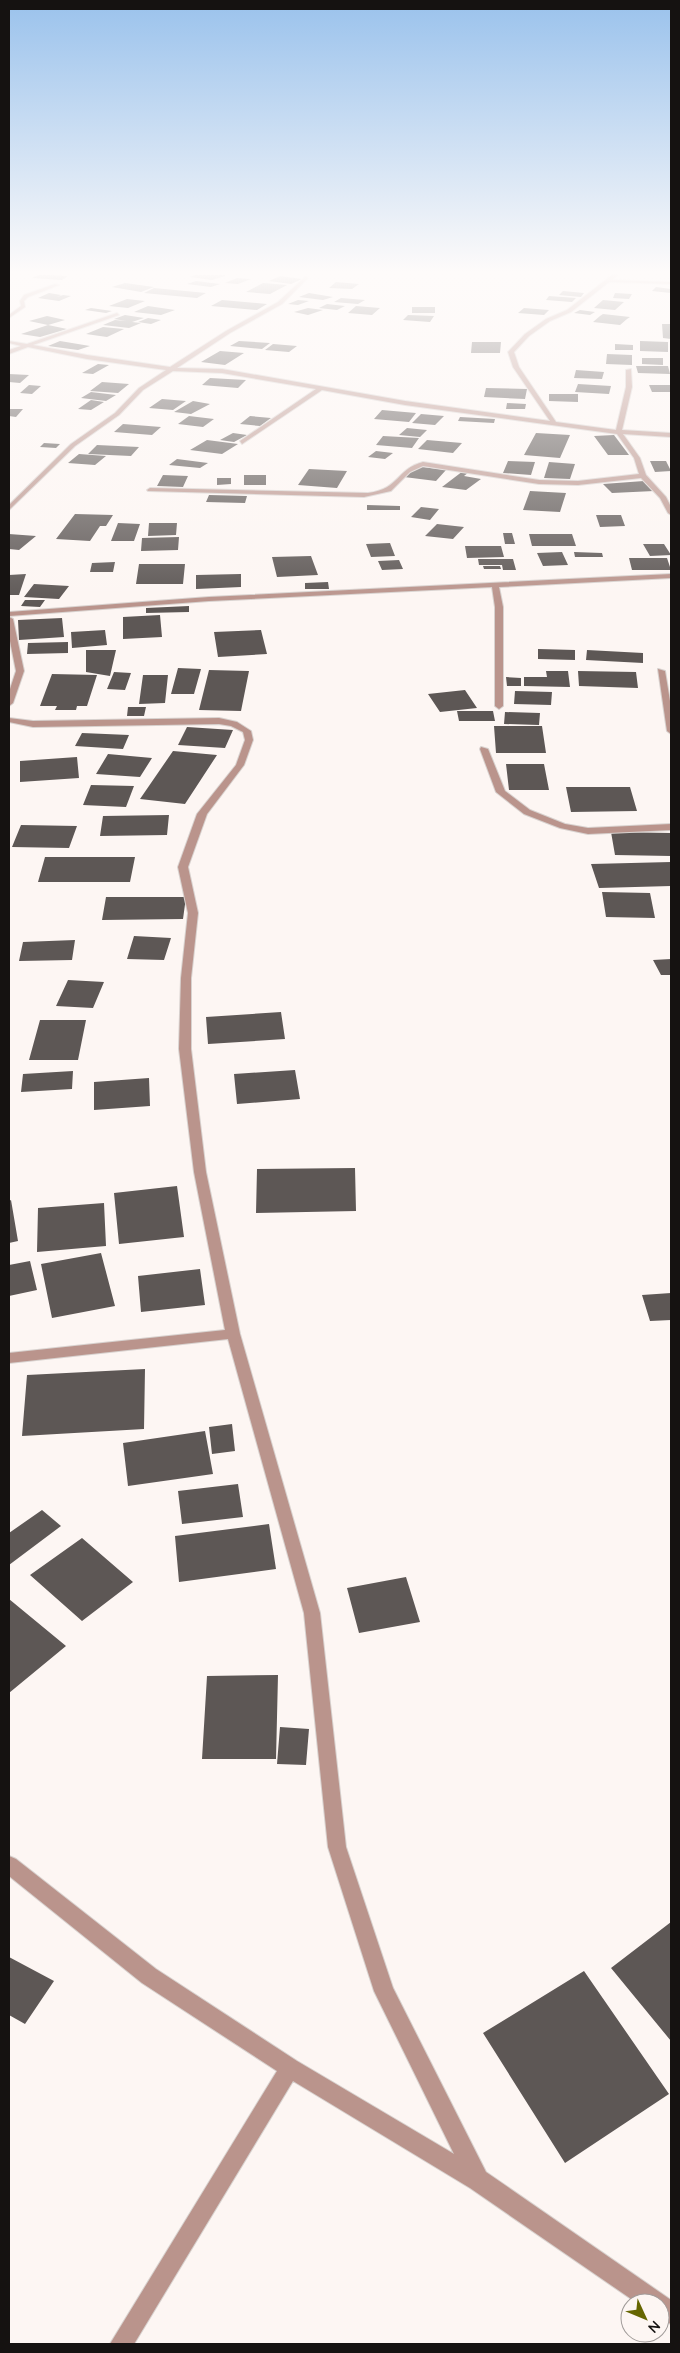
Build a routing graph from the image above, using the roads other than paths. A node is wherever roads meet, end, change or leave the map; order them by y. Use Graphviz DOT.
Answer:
graph roads {
  1 [pos="147,385"];
  2 [pos="302,385"];
  3 [pos="528,385"];
  4 [pos="629,385"];
  5 [pos="321,388"];
  6 [pos="555,424"];
  7 [pos="619,432"];
  8 [pos="671,435"];
  9 [pos="242,442"];
  10 [pos="643,476"];
  11 [pos="150,490"];
  12 [pos="9,508"];
  13 [pos="671,513"];
  14 [pos="671,576"];
  15 [pos="495,585"];
  16 [pos="9,614"];
  17 [pos="9,619"];
  18 [pos="661,671"];
  19 [pos="9,703"];
  20 [pos="499,706"];
  21 [pos="9,720"];
  22 [pos="671,731"];
  23 [pos="484,749"];
  24 [pos="671,828"];
  25 [pos="234,1334"];
  26 [pos="9,1358"];
  27 [pos="9,1865"];
  28 [pos="290,2068"];
  29 [pos="478,2180"];
  30 [pos="642,2293"];
  31 [pos="121,2344"];
  1 -- 12 [label="street"];
  2 -- 5 [label="street"];
  3 -- 6 [label="street"];
  4 -- 7 [label="street"];
  5 -- 6 [label="street"];
  5 -- 9 [label="street"];
  6 -- 7 [label="street"];
  7 -- 8 [label="street"];
  7 -- 10 [label="street"];
  10 -- 11 [label="street"];
  10 -- 13 [label="street"];
  14 -- 15 [label="street"];
  15 -- 16 [label="street"];
  15 -- 20 [label="street"];
  17 -- 19 [label="street"];
  18 -- 22 [label="street"];
  21 -- 25 [label="street"];
  23 -- 24 [label="street"];
  25 -- 26 [label="street"];
  25 -- 29 [label="street"];
  27 -- 28 [label="street"];
  28 -- 29 [label="street"];
  28 -- 31 [label="street"];
  29 -- 30 [label="street"];
}
